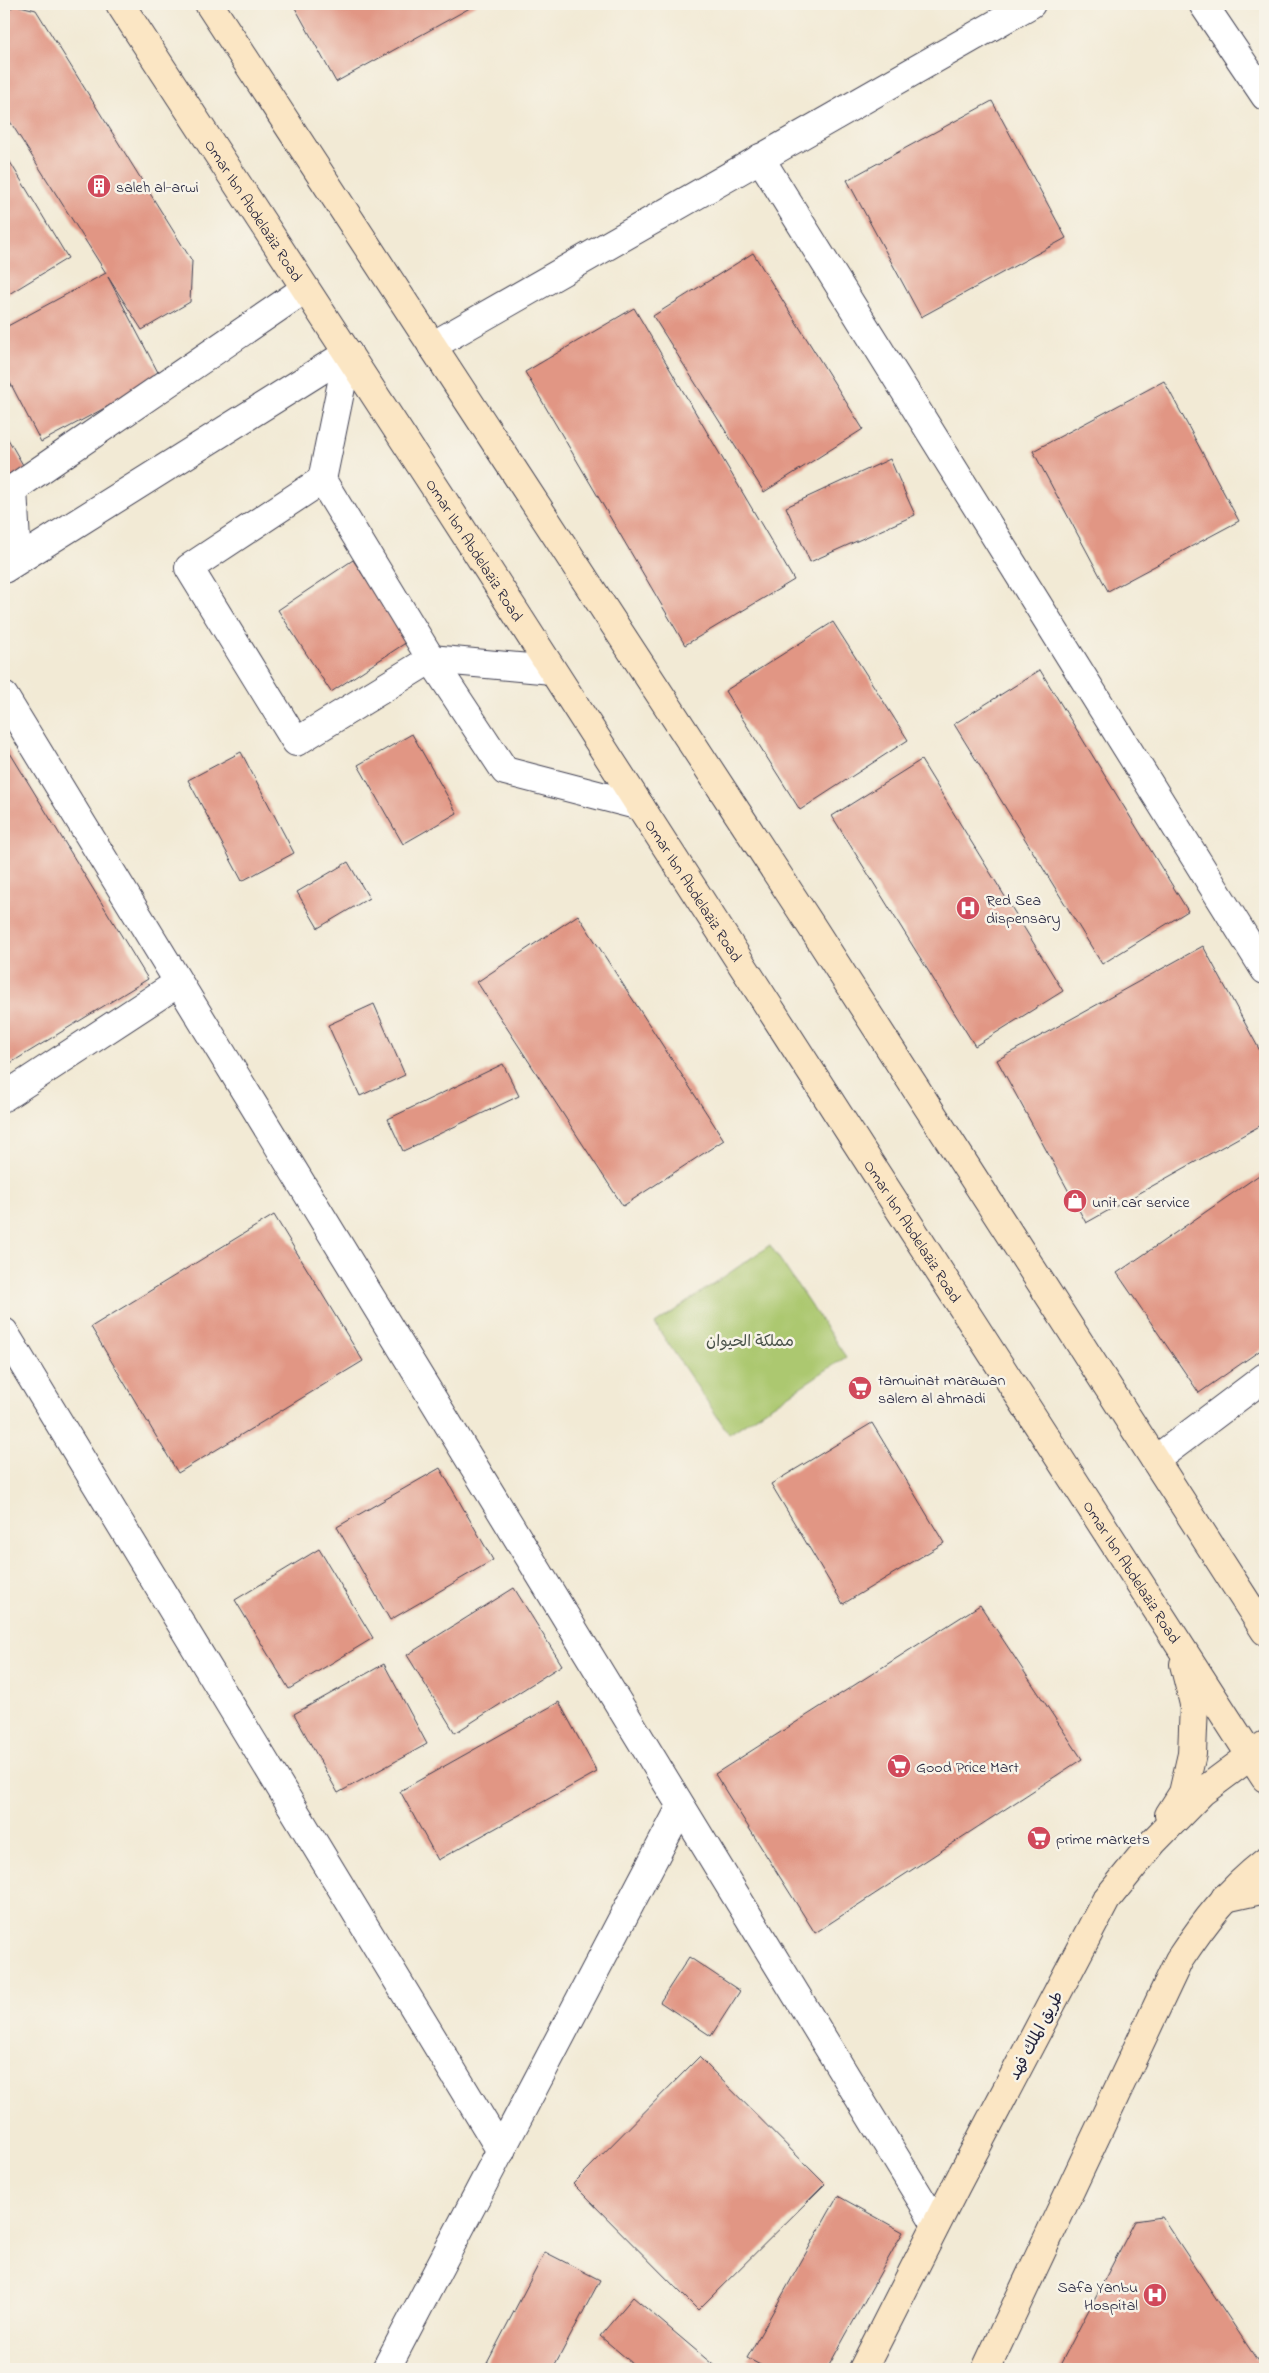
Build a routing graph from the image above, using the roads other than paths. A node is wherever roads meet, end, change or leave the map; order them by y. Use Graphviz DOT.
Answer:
graph roads {
  1 [pos="120,4"];
  2 [pos="209,4"];
  3 [pos="1031,4"];
  4 [pos="1203,4"];
  5 [pos="1265,96"];
  6 [pos="760,158"];
  7 [pos="305,289"];
  8 [pos="432,346"];
  9 [pos="348,353"];
  10 [pos="322,480"];
  11 [pos="8,492"];
  12 [pos="10,565"];
  13 [pos="430,659"];
  14 [pos="552,670"];
  15 [pos="4,696"];
  16 [pos="640,806"];
  17 [pos="1265,970"];
  18 [pos="178,983"];
  19 [pos="4,1096"];
  20 [pos="4,1332"];
  21 [pos="1265,1377"];
  22 [pos="1156,1460"];
  23 [pos="1265,1631"];
  24 [pos="1179,1643"];
  25 [pos="1258,1750"];
  26 [pos="1265,1778"];
  27 [pos="681,1807"];
  28 [pos="1153,1842"];
  29 [pos="1265,1862"];
  30 [pos="1265,1889"];
  31 [pos="1225,1898"];
  32 [pos="501,2151"];
  33 [pos="936,2224"];
  34 [pos="386,2369"];
  35 [pos="863,2369"];
  36 [pos="986,2369"];
  1 -- 7 [label="main road, Omar Ibn Abdelaziz Road"];
  2 -- 8 [label="main road"];
  3 -- 6 [label="street"];
  4 -- 5 [label="street"];
  6 -- 8 [label="street"];
  6 -- 17 [label="street"];
  7 -- 9 [label="main road, Omar Ibn Abdelaziz Road"];
  7 -- 11 [label="street"];
  8 -- 22 [label="main road"];
  9 -- 10 [label="street"];
  9 -- 12 [label="street"];
  9 -- 14 [label="main road, Omar Ibn Abdelaziz Road"];
  10 -- 13 [label="street"];
  10 -- 13 [label="street"];
  11 -- 12 [label="street"];
  13 -- 14 [label="street"];
  13 -- 16 [label="street"];
  14 -- 16 [label="main road, Omar Ibn Abdelaziz Road"];
  15 -- 18 [label="street"];
  16 -- 24 [label="main road, Omar Ibn Abdelaziz Road"];
  18 -- 19 [label="street"];
  18 -- 27 [label="street"];
  20 -- 32 [label="street"];
  21 -- 22 [label="street"];
  22 -- 23 [label="main road"];
  24 -- 25 [label="main road, Omar Ibn Abdelaziz Road"];
  24 -- 28 [label="main road"];
  25 -- 26 [label="main road, Omar Ibn Abdelaziz Road"];
  25 -- 28 [label="main road, طريق الملك فهد"];
  27 -- 32 [label="street"];
  27 -- 33 [label="street"];
  28 -- 33 [label="main road, طريق الملك فهد"];
  29 -- 31 [label="main road"];
  30 -- 31 [label="main road"];
  31 -- 36 [label="main road"];
  32 -- 34 [label="street"];
  33 -- 35 [label="main road, طريق الملك فهد"];
}
